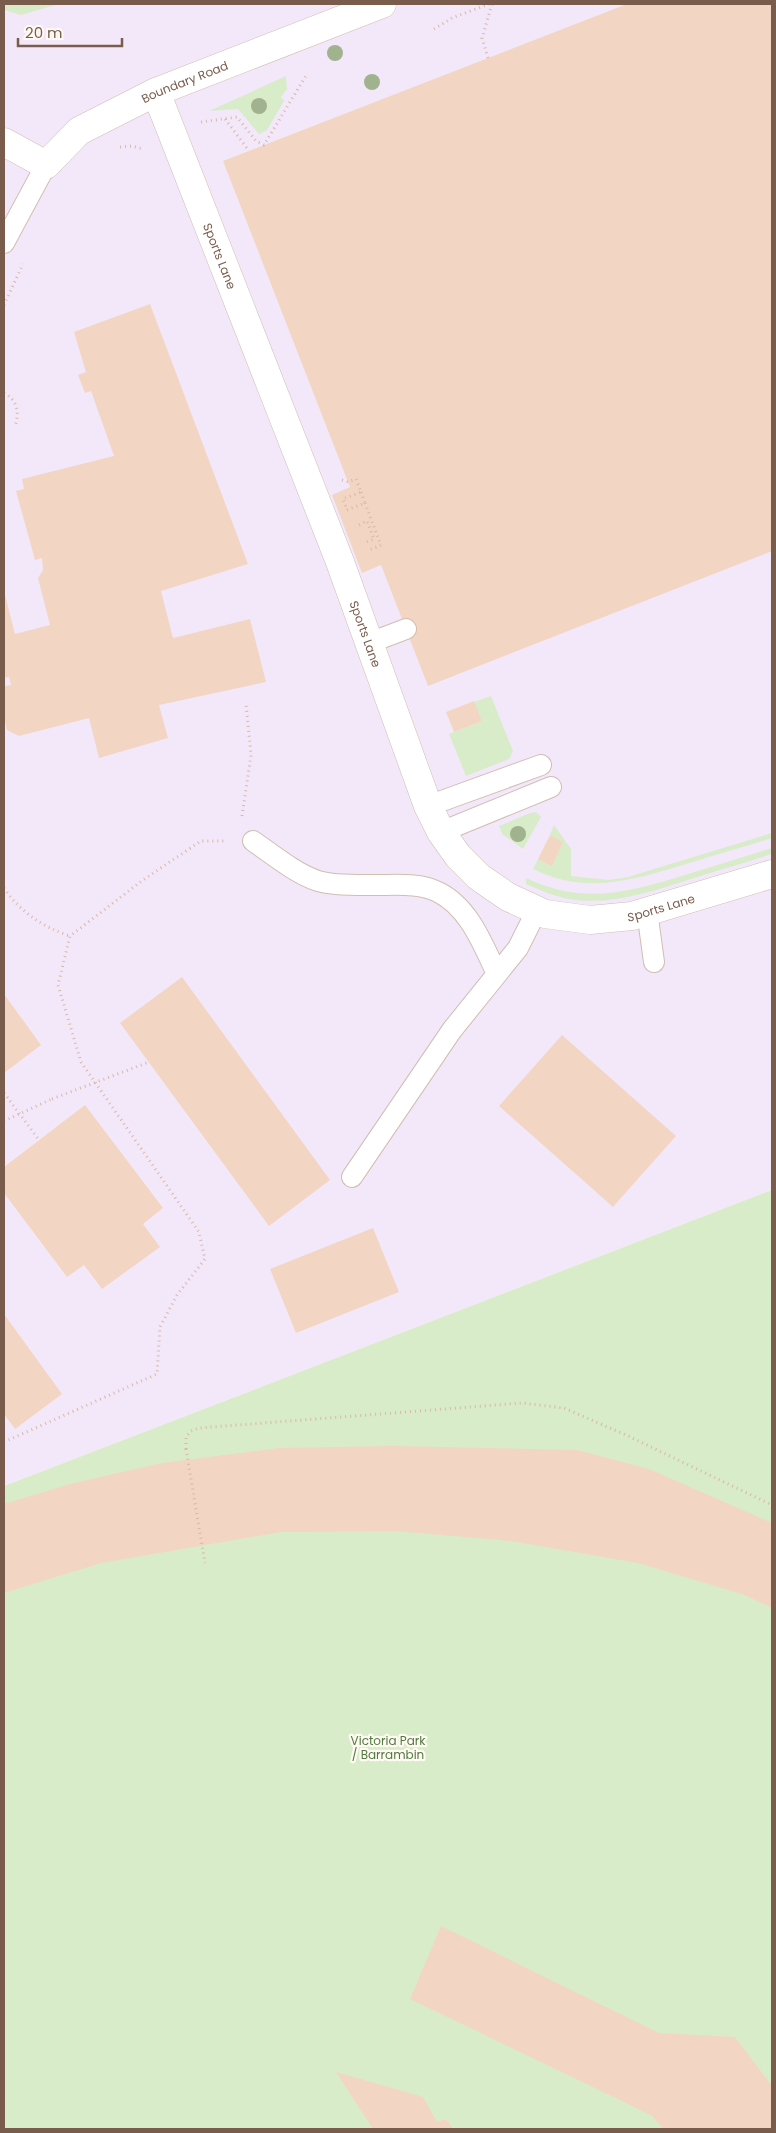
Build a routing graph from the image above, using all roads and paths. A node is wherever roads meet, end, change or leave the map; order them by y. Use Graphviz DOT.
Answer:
graph roads {
  1 [pos="382,4"];
  2 [pos="491,4"];
  3 [pos="434,29"];
  4 [pos="488,58"];
  5 [pos="306,74"];
  6 [pos="156,92"];
  7 [pos="225,119"];
  8 [pos="207,121"];
  9 [pos="4,142"];
  10 [pos="113,148"];
  11 [pos="151,151"];
  12 [pos="249,151"];
  13 [pos="46,165"];
  14 [pos="4,243"];
  15 [pos="25,261"];
  16 [pos="4,305"];
  17 [pos="4,393"];
  18 [pos="15,426"];
  19 [pos="340,480"];
  20 [pos="361,492"];
  21 [pos="352,495"];
  22 [pos="364,503"];
  23 [pos="356,506"];
  24 [pos="358,525"];
  25 [pos="366,543"];
  26 [pos="361,552"];
  27 [pos="406,629"];
  28 [pos="369,643"];
  29 [pos="246,704"];
  30 [pos="541,765"];
  31 [pos="551,787"];
  32 [pos="428,806"];
  33 [pos="441,832"];
  34 [pos="245,841"];
  35 [pos="772,874"];
  36 [pos="4,888"];
  37 [pos="537,910"];
  38 [pos="647,911"];
  39 [pos="70,936"];
  40 [pos="654,962"];
  41 [pos="496,974"];
  42 [pos="149,1062"];
  43 [pos="4,1093"];
  44 [pos="19,1114"];
  45 [pos="4,1121"];
  46 [pos="39,1140"];
  47 [pos="352,1177"];
  48 [pos="4,1442"];
  49 [pos="772,1505"];
  50 [pos="205,1563"];
  1 -- 6 [label="street, Boundary Road"];
  2 -- 3 [label="path"];
  2 -- 4 [label="path"];
  5 -- 7 [label="path"];
  6 -- 13 [label="street, Boundary Road"];
  6 -- 28 [label="street, Sports Lane"];
  7 -- 8 [label="path"];
  7 -- 12 [label="path"];
  9 -- 13 [label="street"];
  10 -- 11 [label="path"];
  13 -- 14 [label="lane"];
  15 -- 16 [label="path"];
  17 -- 18 [label="path"];
  19 -- 20 [label="path"];
  20 -- 21 [label="path"];
  20 -- 22 [label="path"];
  22 -- 23 [label="path"];
  22 -- 26 [label="path"];
  24 -- 25 [label="path"];
  27 -- 28 [label="lane"];
  28 -- 32 [label="street, Sports Lane"];
  29 -- 34 [label="path"];
  30 -- 32 [label="lane"];
  31 -- 33 [label="lane"];
  32 -- 33 [label="street, Sports Lane"];
  33 -- 37 [label="street, Sports Lane"];
  34 -- 39 [label="path"];
  34 -- 41 [label="lane"];
  35 -- 38 [label="street, Sports Lane"];
  36 -- 39 [label="path"];
  37 -- 38 [label="street, Sports Lane"];
  37 -- 41 [label="lane"];
  38 -- 40 [label="lane"];
  39 -- 48 [label="path"];
  41 -- 47 [label="lane"];
  42 -- 44 [label="path, bridge"];
  43 -- 44 [label="path"];
  44 -- 45 [label="path"];
  44 -- 46 [label="path"];
  49 -- 50 [label="path, bridge"];
}
